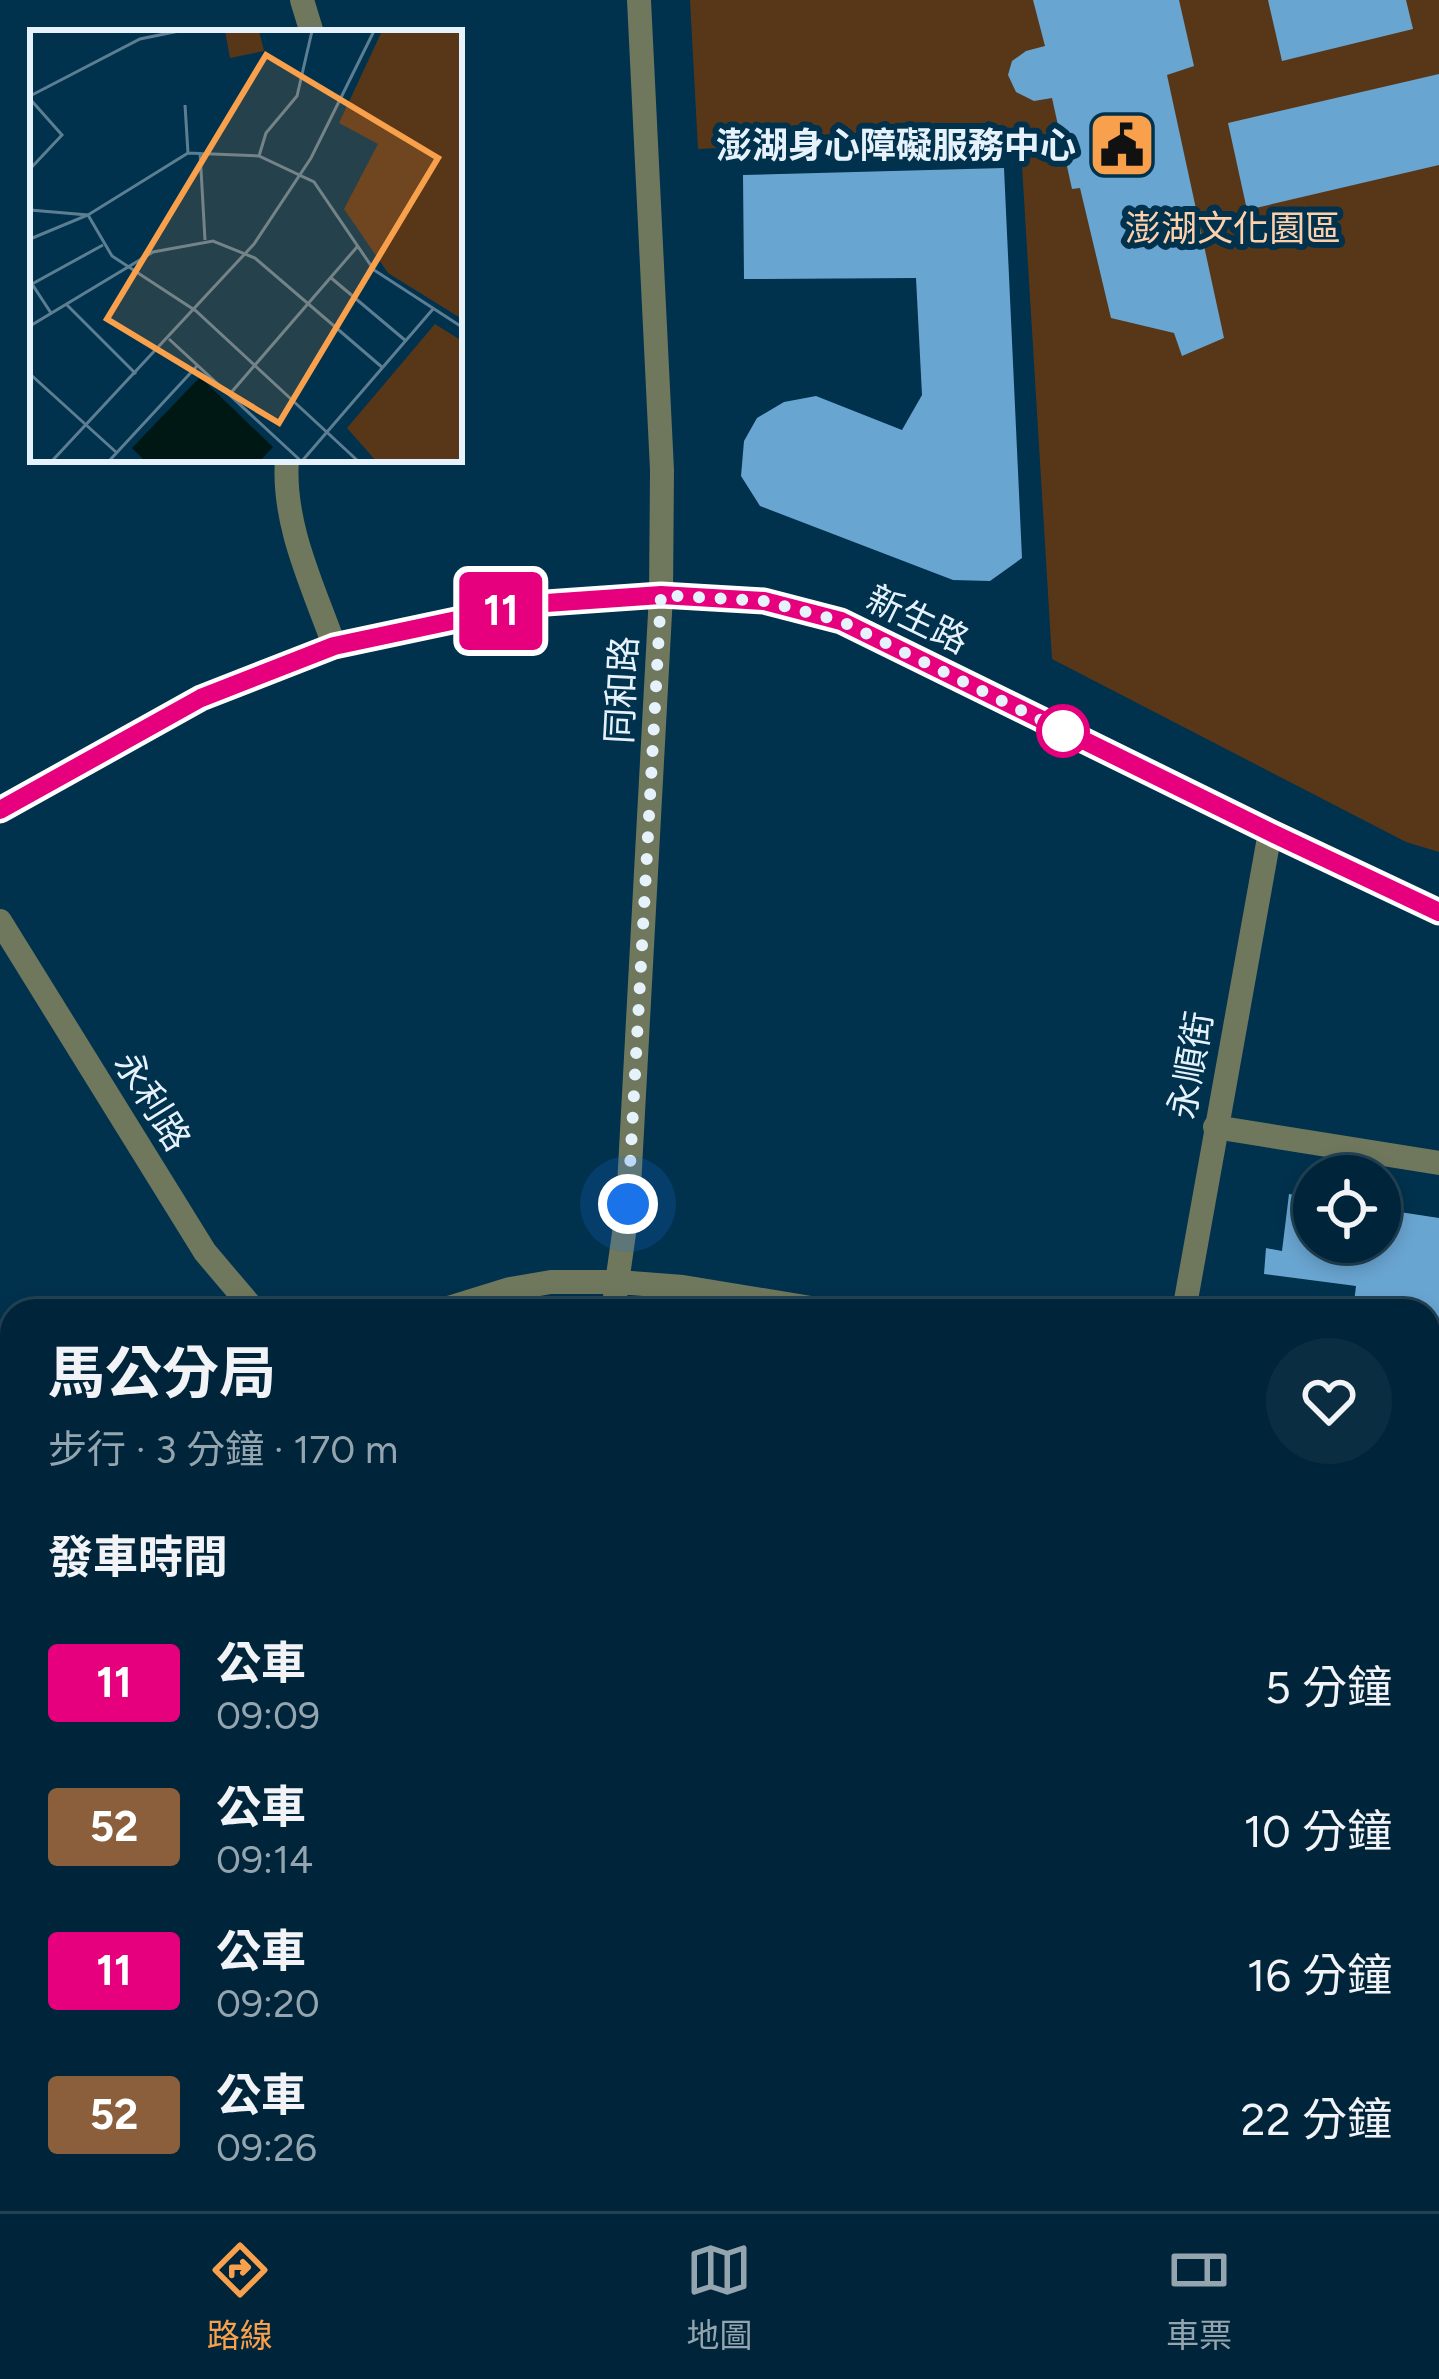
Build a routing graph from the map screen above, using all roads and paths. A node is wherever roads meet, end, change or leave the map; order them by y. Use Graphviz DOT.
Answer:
graph roads {
  1 [pos="302,0"];
  2 [pos="638,0"];
  3 [pos="311,30"];
  4 [pos="287,462"];
  5 [pos="661,595"];
  6 [pos="334,646"];
  7 [pos="0,810"];
  8 [pos="1270,832"];
  9 [pos="1439,912"];
  10 [pos="0,921"];
  11 [pos="1215,1127"];
  12 [pos="1439,1163"];
  13 [pos="618,1282"];
  14 [pos="245,1299"];
  15 [pos="478,1299"];
  16 [pos="615,1299"];
  17 [pos="756,1299"];
  18 [pos="1186,1299"];
  1 -- 3 [label="street"];
  2 -- 5 [label="street, 同和路"];
  4 -- 6 [label="street"];
  5 -- 6 [label="main road, 新生路"];
  5 -- 8 [label="main road, 新生路"];
  5 -- 13 [label="street, 同和路"];
  6 -- 7 [label="main road, 新生路"];
  8 -- 9 [label="main road, 新生路"];
  8 -- 11 [label="street, 永順街"];
  10 -- 14 [label="street, 永利路"];
  11 -- 12 [label="street"];
  11 -- 18 [label="street, 永順街"];
  13 -- 15 [label="street"];
  13 -- 16 [label="street, 同和路"];
  13 -- 17 [label="street"];
}
